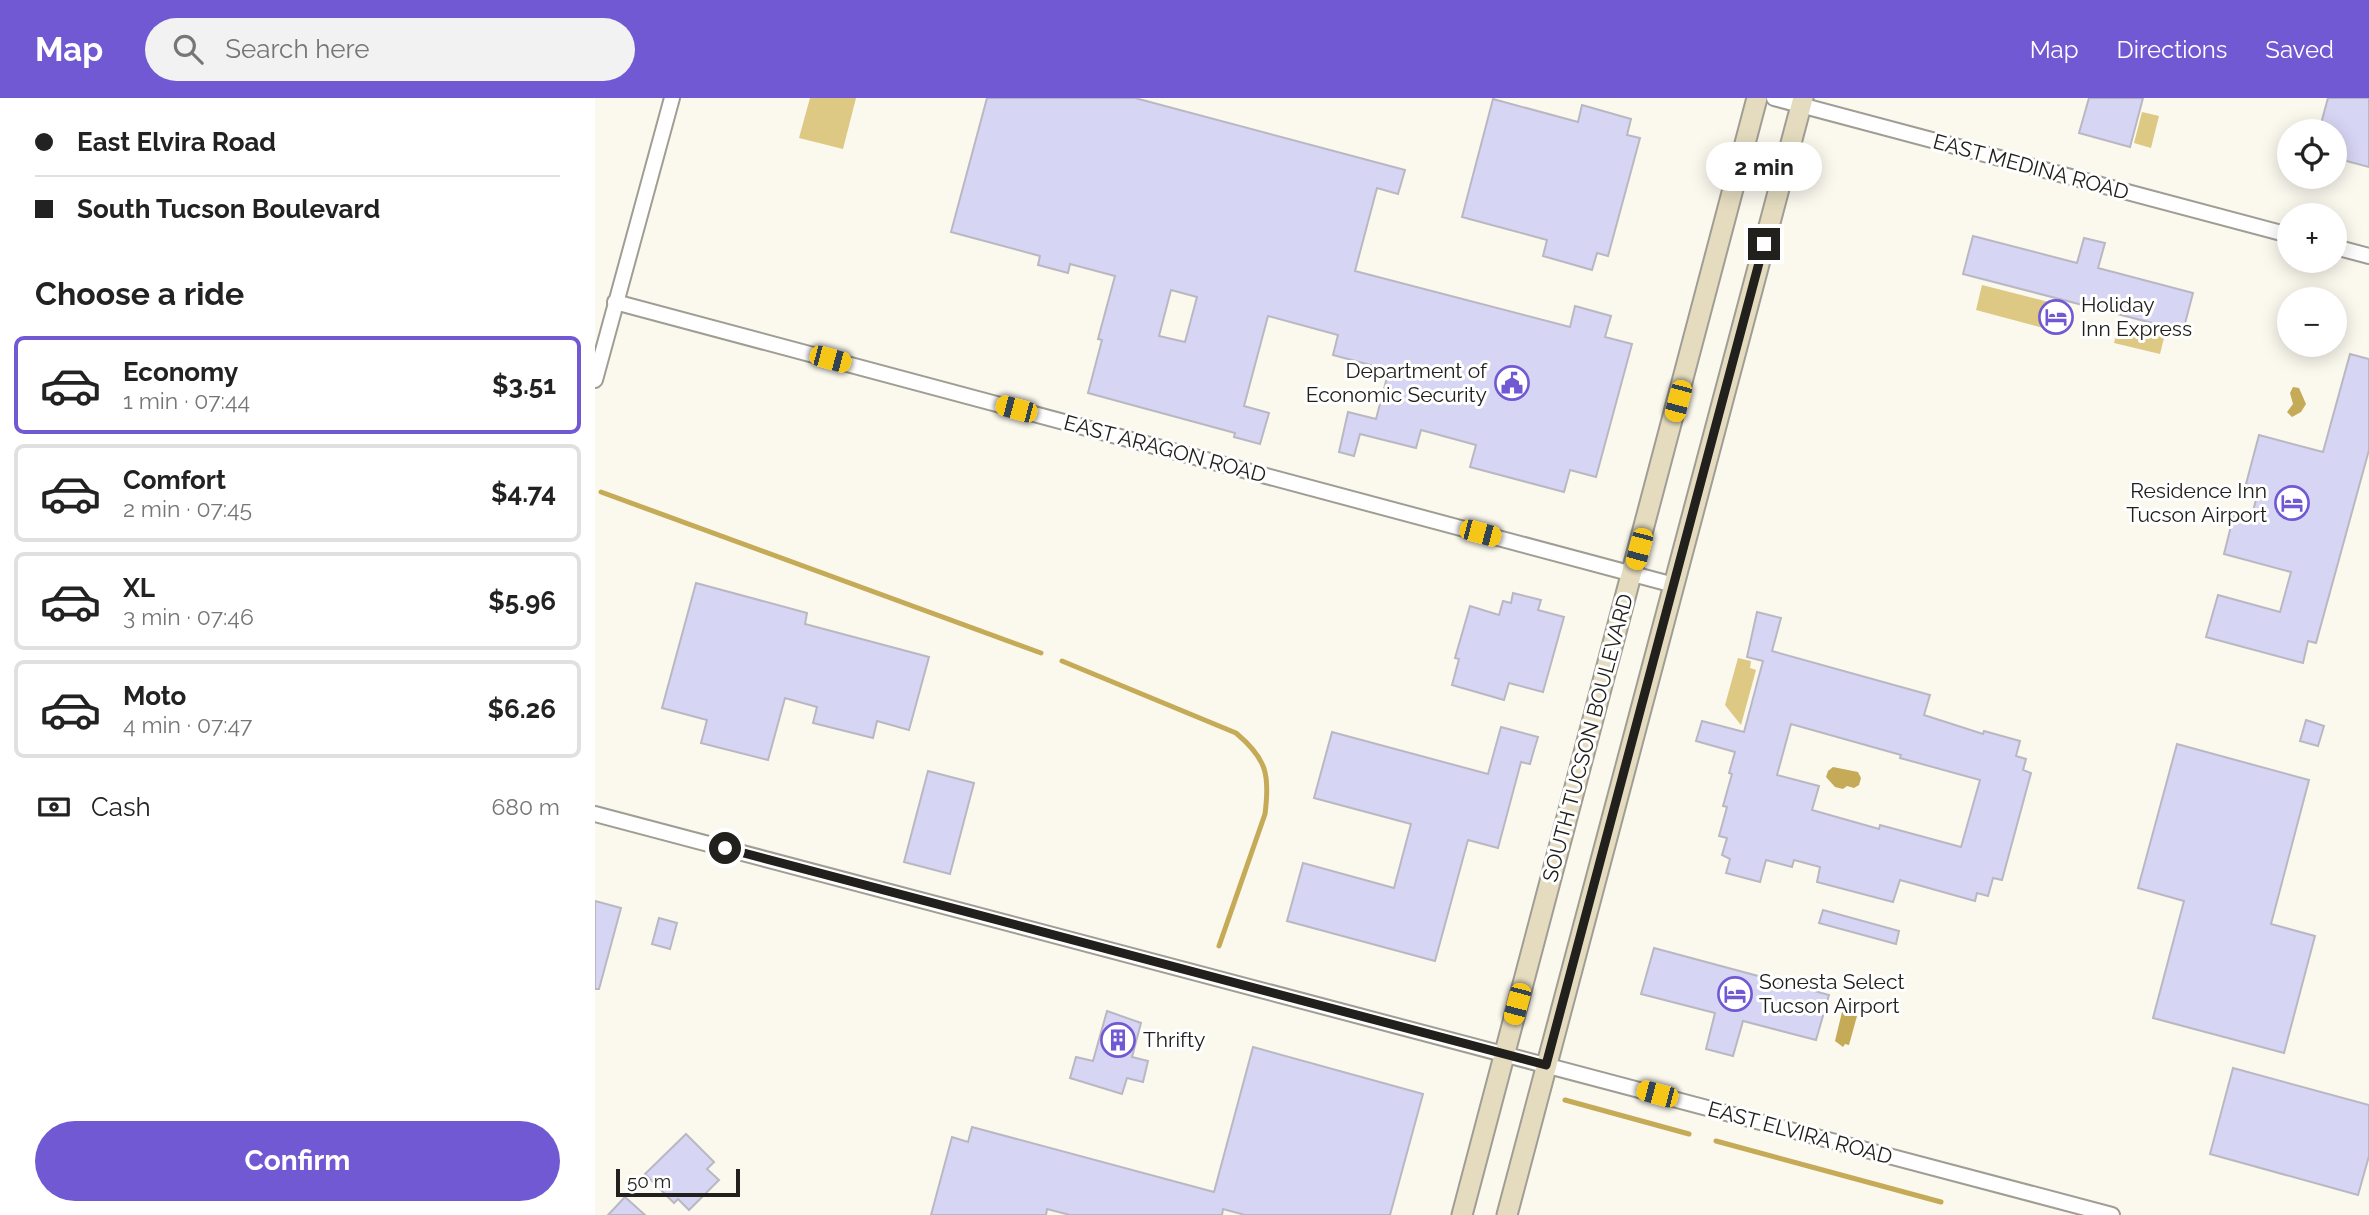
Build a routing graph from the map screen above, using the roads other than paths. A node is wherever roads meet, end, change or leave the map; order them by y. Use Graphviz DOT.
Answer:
graph roads {
  1 [pos="672,98"];
  2 [pos="1757,98"];
  3 [pos="1774,98"];
  4 [pos="1802,102"];
  5 [pos="2277,232"];
  6 [pos="2347,250"];
  7 [pos="2369,256"];
  8 [pos="615,302"];
  9 [pos="595,380"];
  10 [pos="1632,573"];
  11 [pos="1674,585"];
  12 [pos="595,814"];
  13 [pos="1504,1055"];
  14 [pos="1546,1065"];
  15 [pos="1462,1215"];
  16 [pos="1507,1215"];
  17 [pos="2112,1215"];
  1 -- 8 [label="street"];
  2 -- 10 [label="main road, SOUTH TUCSON BOULEVARD"];
  3 -- 4 [label="street, EAST MEDINA ROAD"];
  4 -- 5 [label="street, EAST MEDINA ROAD"];
  4 -- 11 [label="main road, SOUTH TUCSON BOULEVARD"];
  6 -- 7 [label="street"];
  8 -- 9 [label="street"];
  8 -- 10 [label="street, EAST ARAGON ROAD"];
  10 -- 11 [label="street, EAST ARAGON ROAD"];
  10 -- 13 [label="main road, SOUTH TUCSON BOULEVARD"];
  11 -- 14 [label="main road, SOUTH TUCSON BOULEVARD"];
  12 -- 13 [label="street, EAST ELVIRA ROAD"];
  13 -- 14 [label="street, EAST ELVIRA ROAD"];
  13 -- 15 [label="main road, SOUTH TUCSON BOULEVARD"];
  14 -- 16 [label="main road, SOUTH TUCSON BOULEVARD"];
  14 -- 17 [label="street, EAST ELVIRA ROAD"];
}
